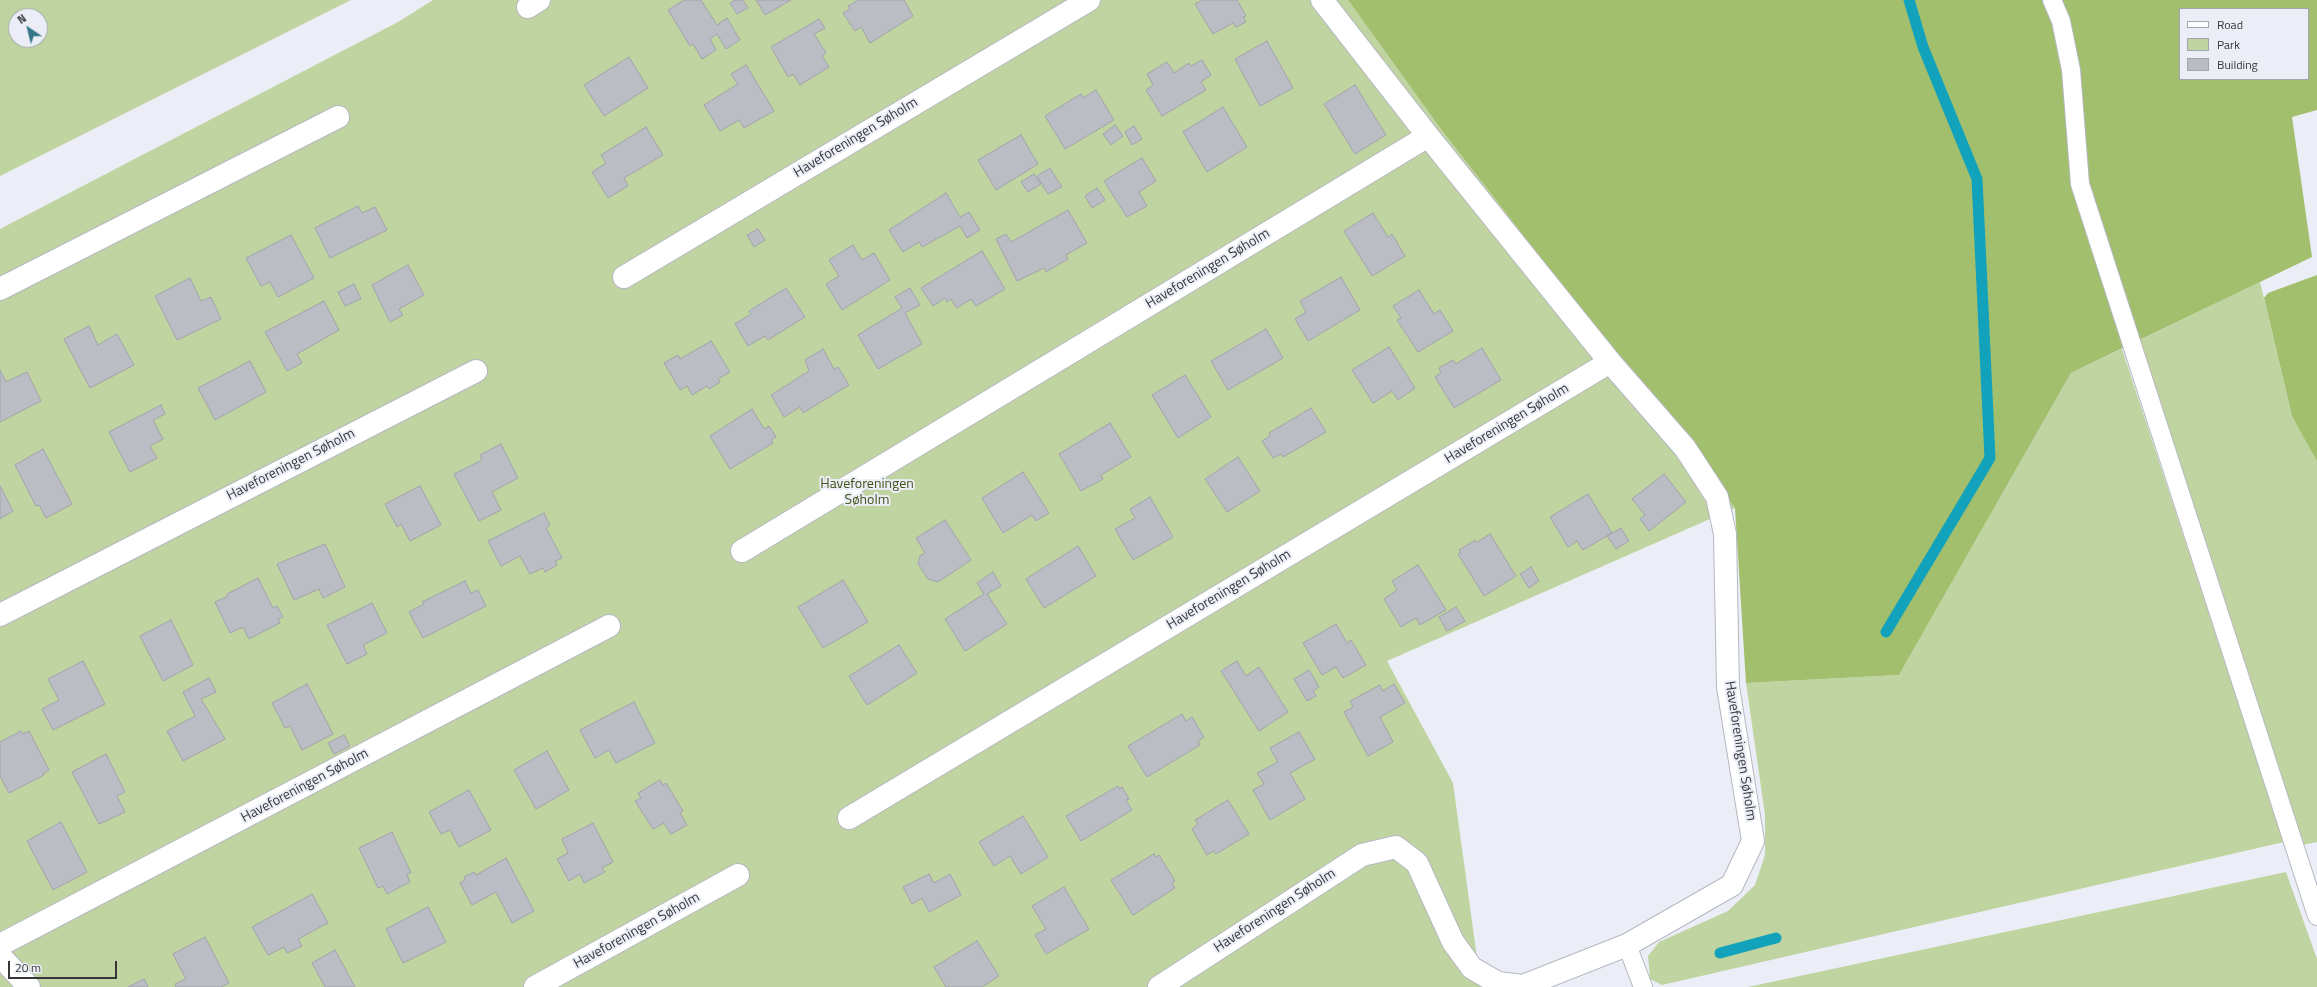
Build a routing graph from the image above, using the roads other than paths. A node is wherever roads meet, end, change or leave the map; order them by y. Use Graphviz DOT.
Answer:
graph roads {
  1 [pos="1088,0"];
  2 [pos="1322,0"];
  3 [pos="2052,0"];
  4 [pos="338,117"];
  5 [pos="1428,136"];
  6 [pos="624,277"];
  7 [pos="0,288"];
  8 [pos="1610,362"];
  9 [pos="476,371"];
  10 [pos="742,551"];
  11 [pos="0,615"];
  12 [pos="609,626"];
  13 [pos="849,818"];
  14 [pos="738,875"];
  15 [pos="2317,916"];
  16 [pos="0,945"];
  17 [pos="1627,945"];
  18 [pos="0,956"];
  19 [pos="29,987"];
  20 [pos="535,987"];
  21 [pos="1159,987"];
  22 [pos="1643,987"];
  1 -- 6 [label="street, Haveforeningen Søholm"];
  2 -- 5 [label="street, Haveforeningen Søholm"];
  3 -- 15 [label="lane"];
  4 -- 7 [label="street"];
  5 -- 8 [label="street, Haveforeningen Søholm"];
  5 -- 10 [label="street, Haveforeningen Søholm"];
  8 -- 13 [label="street, Haveforeningen Søholm"];
  8 -- 17 [label="street, Haveforeningen Søholm"];
  9 -- 11 [label="street, Haveforeningen Søholm"];
  12 -- 16 [label="street, Haveforeningen Søholm"];
  14 -- 20 [label="street, Haveforeningen Søholm"];
  17 -- 21 [label="street, Haveforeningen Søholm"];
  17 -- 22 [label="lane"];
  18 -- 19 [label="street"];
}
